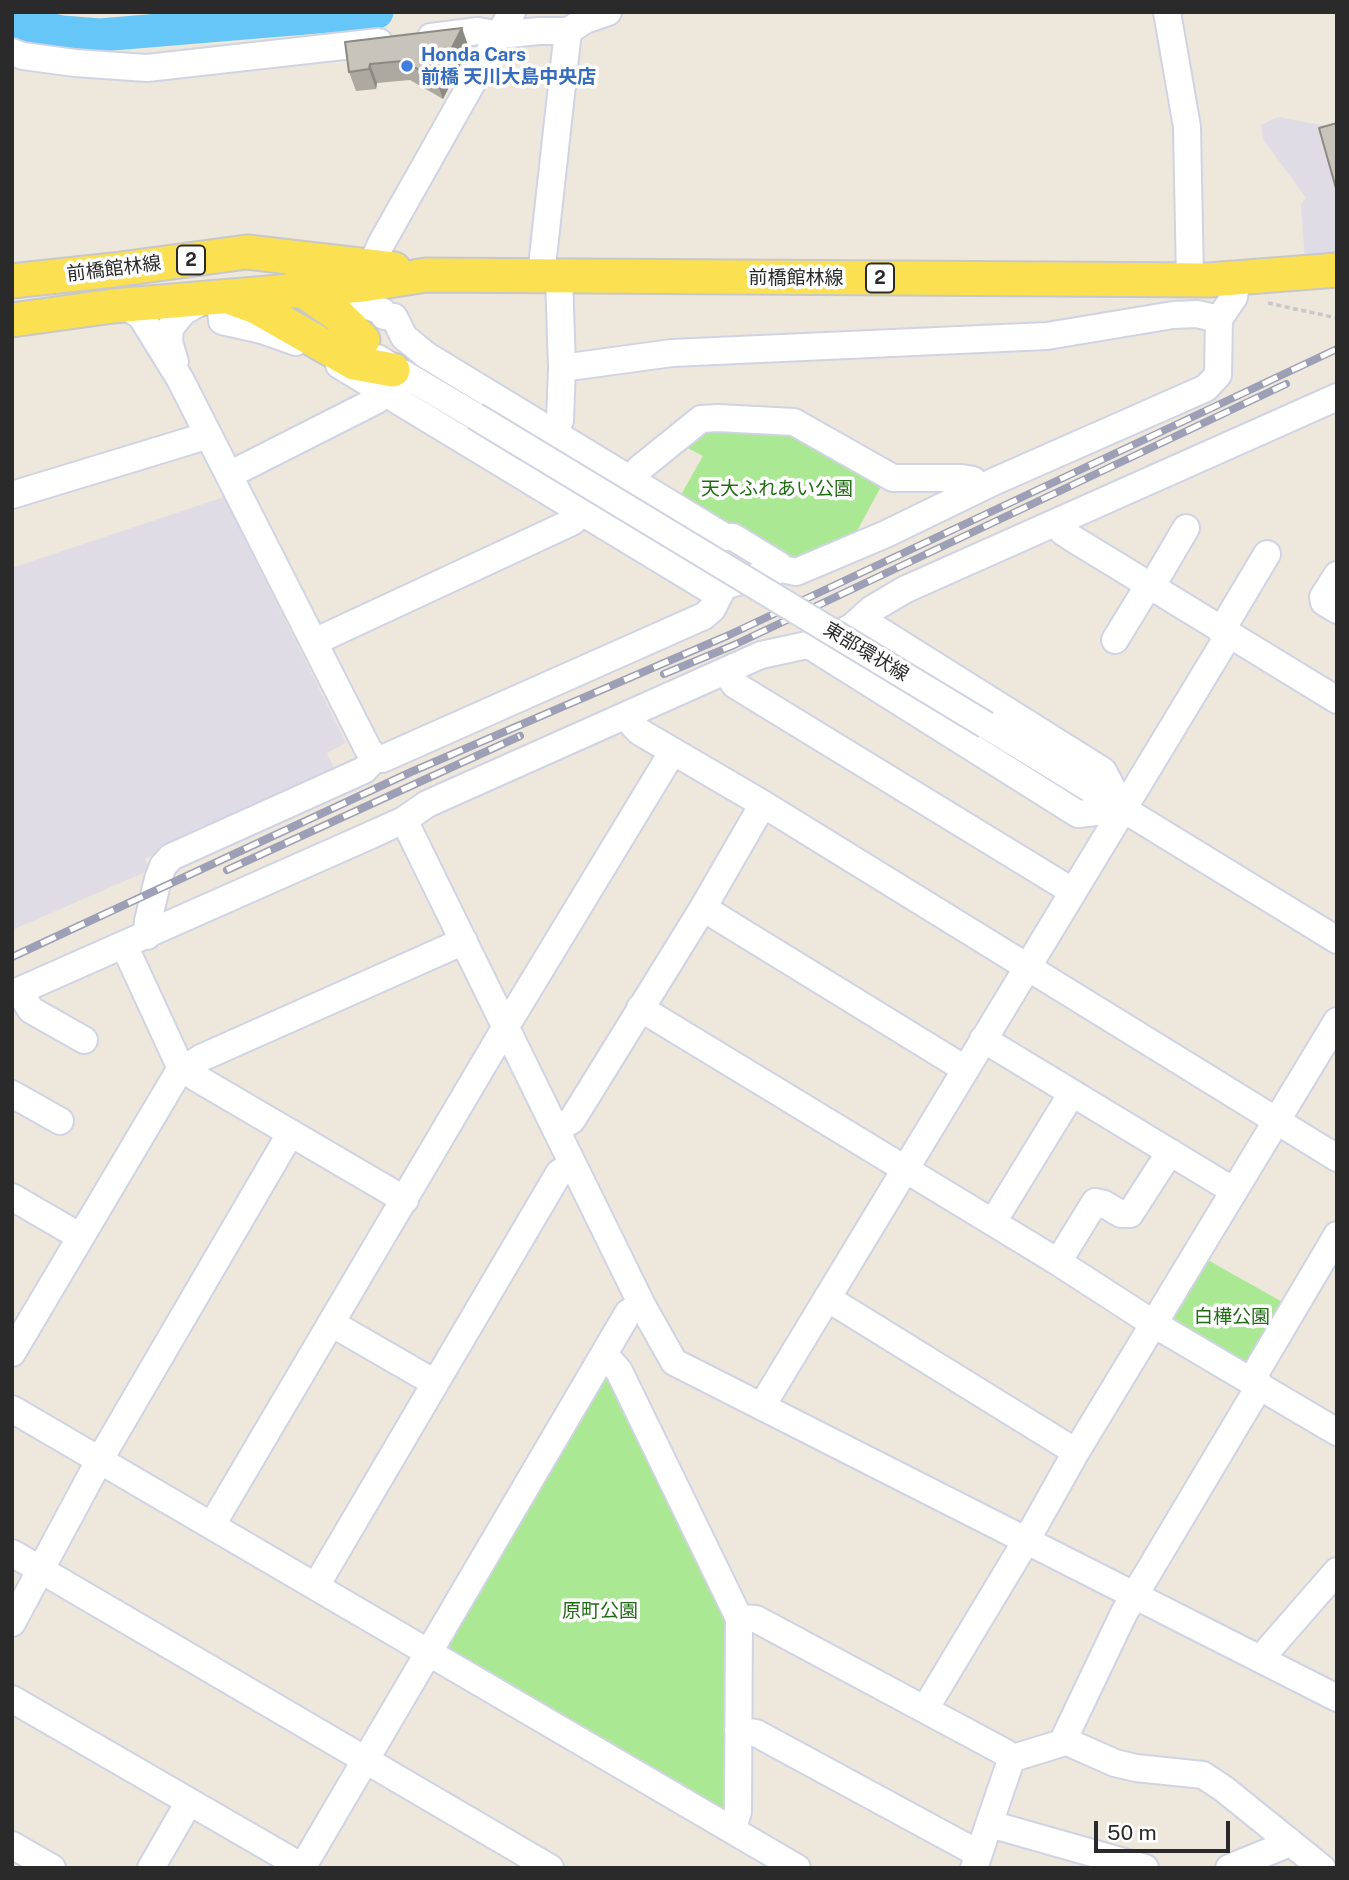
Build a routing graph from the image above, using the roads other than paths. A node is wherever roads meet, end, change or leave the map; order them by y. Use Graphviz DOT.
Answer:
graph roads {
  1 [pos="608,12"];
  2 [pos="1167,12"];
  3 [pos="506,23"];
  4 [pos="568,31"];
  5 [pos="12,52"];
  6 [pos="113,270"];
  7 [pos="1337,270"];
  8 [pos="369,275"];
  9 [pos="550,275"];
  10 [pos="1237,279"];
  11 [pos="1190,280"];
  12 [pos="12,281"];
  13 [pos="301,289"];
  14 [pos="218,298"];
  15 [pos="113,306"];
  16 [pos="1219,319"];
  17 [pos="12,320"];
  18 [pos="363,340"];
  19 [pos="562,368"];
  20 [pos="180,379"];
  21 [pos="388,381"];
  22 [pos="1337,397"];
  23 [pos="206,433"];
  24 [pos="555,433"];
  25 [pos="229,475"];
  26 [pos="633,480"];
  27 [pos="980,488"];
  28 [pos="12,495"];
  29 [pos="583,512"];
  30 [pos="1057,522"];
  31 [pos="1186,528"];
  32 [pos="1267,554"];
  33 [pos="782,569"];
  34 [pos="1337,575"];
  35 [pos="1150,585"];
  36 [pos="719,592"];
  37 [pos="1337,610"];
  38 [pos="860,619"];
  39 [pos="1225,633"];
  40 [pos="1115,640"];
  41 [pos="314,642"];
  42 [pos="808,645"];
  43 [pos="725,671"];
  44 [pos="1337,700"];
  45 [pos="628,715"];
  46 [pos="673,751"];
  47 [pos="376,757"];
  48 [pos="763,804"];
  49 [pos="1123,809"];
  50 [pos="404,820"];
  51 [pos="1072,891"];
  52 [pos="703,908"];
  53 [pos="1337,940"];
  54 [pos="135,941"];
  55 [pos="464,941"];
  56 [pos="1027,968"];
  57 [pos="16,993"];
  58 [pos="640,1008"];
  59 [pos="1337,1021"];
  60 [pos="505,1028"];
  61 [pos="983,1039"];
  62 [pos="84,1040"];
  63 [pos="184,1068"];
  64 [pos="965,1069"];
  65 [pos="1072,1093"];
  66 [pos="12,1094"];
  67 [pos="60,1121"];
  68 [pos="1276,1121"];
  69 [pos="556,1130"];
  70 [pos="290,1134"];
  71 [pos="1170,1152"];
  72 [pos="1337,1158"];
  73 [pos="573,1165"];
  74 [pos="904,1168"];
  75 [pos="1234,1192"];
  76 [pos="12,1197"];
  77 [pos="405,1200"];
  78 [pos="993,1223"];
  79 [pos="1337,1235"];
  80 [pos="81,1237"];
  81 [pos="1058,1262"];
  82 [pos="827,1298"];
  83 [pos="642,1305"];
  84 [pos="331,1323"];
  85 [pos="1154,1324"];
  86 [pos="12,1353"];
  87 [pos="602,1358"];
  88 [pos="1256,1382"];
  89 [pos="435,1383"];
  90 [pos="762,1406"];
  91 [pos="12,1409"];
  92 [pos="1337,1432"];
  93 [pos="1076,1452"];
  94 [pos="99,1461"];
  95 [pos="212,1525"];
  96 [pos="1026,1541"];
  97 [pos="12,1553"];
  98 [pos="40,1569"];
  99 [pos="1337,1571"];
  100 [pos="316,1586"];
  101 [pos="1133,1596"];
  102 [pos="739,1618"];
  103 [pos="12,1623"];
  104 [pos="428,1653"];
  105 [pos="1264,1661"];
  106 [pos="1337,1698"];
  107 [pos="12,1699"];
  108 [pos="925,1709"];
  109 [pos="738,1730"];
  110 [pos="1063,1740"];
  111 [pos="1010,1759"];
  112 [pos="366,1760"];
  113 [pos="189,1802"];
  114 [pos="990,1824"];
  115 [pos="732,1830"];
  116 [pos="1289,1841"];
  117 [pos="12,1845"];
  118 [pos="977,1861"];
  119 [pos="303,1867"];
  120 [pos="52,1868"];
  121 [pos="150,1868"];
  122 [pos="550,1868"];
  123 [pos="797,1868"];
  124 [pos="1145,1868"];
  125 [pos="1229,1868"];
  126 [pos="1322,1868"];
  1 -- 4 [label="street"];
  2 -- 11 [label="street"];
  3 -- 4 [label="street"];
  3 -- 5 [label="street"];
  3 -- 8 [label="street"];
  4 -- 9 [label="street"];
  6 -- 8 [label="main road, 前橋館林線 / 2"];
  6 -- 12 [label="main road, 前橋館林線 / 2"];
  6 -- 13 [label="main road"];
  7 -- 10 [label="main road, 前橋館林線 / 2"];
  8 -- 9 [label="main road, 前橋館林線 / 2"];
  8 -- 13 [label="main road, 前橋館林線 / 2"];
  8 -- 18 [label="street"];
  8 -- 24 [label="street"];
  9 -- 11 [label="main road, 前橋館林線 / 2"];
  9 -- 19 [label="street"];
  10 -- 11 [label="main road, 前橋館林線 / 2"];
  10 -- 16 [label="street"];
  13 -- 14 [label="main road, 前橋館林線 / 2"];
  13 -- 18 [label="main road"];
  14 -- 15 [label="main road, 前橋館林線 / 2"];
  14 -- 20 [label="street"];
  14 -- 21 [label="main road"];
  15 -- 17 [label="main road, 前橋館林線 / 2"];
  15 -- 20 [label="street"];
  16 -- 19 [label="street"];
  16 -- 27 [label="street"];
  18 -- 21 [label="street"];
  19 -- 24 [label="street"];
  20 -- 23 [label="street"];
  21 -- 25 [label="street"];
  21 -- 29 [label="street"];
  21 -- 49 [label="street, 東部環状線, bridge"];
  22 -- 30 [label="street"];
  23 -- 25 [label="street"];
  23 -- 28 [label="street"];
  24 -- 26 [label="street"];
  25 -- 41 [label="street"];
  26 -- 27 [label="street"];
  26 -- 33 [label="street"];
  27 -- 33 [label="street"];
  29 -- 36 [label="street"];
  29 -- 41 [label="street"];
  30 -- 35 [label="street"];
  30 -- 38 [label="street"];
  31 -- 35 [label="street"];
  32 -- 39 [label="street"];
  33 -- 36 [label="street"];
  34 -- 37 [label="street"];
  35 -- 39 [label="street"];
  35 -- 40 [label="street"];
  36 -- 47 [label="street"];
  38 -- 42 [label="street"];
  38 -- 49 [label="street"];
  39 -- 44 [label="street"];
  39 -- 49 [label="street"];
  41 -- 47 [label="street"];
  42 -- 43 [label="street"];
  42 -- 49 [label="street"];
  43 -- 45 [label="street"];
  43 -- 51 [label="street"];
  45 -- 46 [label="street"];
  45 -- 50 [label="street"];
  46 -- 48 [label="street"];
  46 -- 60 [label="street"];
  47 -- 54 [label="street"];
  48 -- 52 [label="street"];
  48 -- 56 [label="street"];
  49 -- 51 [label="street"];
  49 -- 53 [label="street, 東部環状線"];
  50 -- 54 [label="street"];
  50 -- 55 [label="street"];
  51 -- 56 [label="street"];
  52 -- 58 [label="street"];
  52 -- 64 [label="street"];
  54 -- 57 [label="street"];
  54 -- 63 [label="street"];
  55 -- 60 [label="street"];
  55 -- 63 [label="street"];
  56 -- 61 [label="street"];
  56 -- 68 [label="street"];
  57 -- 62 [label="street"];
  58 -- 69 [label="street"];
  58 -- 74 [label="street"];
  59 -- 68 [label="street"];
  60 -- 69 [label="street"];
  60 -- 77 [label="street"];
  61 -- 64 [label="street"];
  61 -- 65 [label="street"];
  63 -- 70 [label="street"];
  63 -- 80 [label="street"];
  64 -- 74 [label="street"];
  65 -- 71 [label="street"];
  65 -- 78 [label="street"];
  66 -- 67 [label="street"];
  68 -- 72 [label="street"];
  68 -- 75 [label="street"];
  69 -- 73 [label="street"];
  70 -- 77 [label="street"];
  70 -- 94 [label="street"];
  71 -- 75 [label="street"];
  71 -- 81 [label="street"];
  73 -- 83 [label="street"];
  73 -- 89 [label="street"];
  74 -- 78 [label="street"];
  74 -- 82 [label="street"];
  75 -- 85 [label="street"];
  76 -- 80 [label="street"];
  77 -- 84 [label="street"];
  78 -- 81 [label="street"];
  79 -- 88 [label="street"];
  80 -- 86 [label="street"];
  81 -- 85 [label="street"];
  82 -- 90 [label="street"];
  82 -- 93 [label="street"];
  83 -- 87 [label="street"];
  83 -- 90 [label="street"];
  84 -- 89 [label="street"];
  84 -- 95 [label="street"];
  85 -- 88 [label="street"];
  85 -- 93 [label="street"];
  87 -- 102 [label="street"];
  87 -- 104 [label="street"];
  88 -- 92 [label="street"];
  88 -- 101 [label="street"];
  89 -- 100 [label="street"];
  90 -- 96 [label="street"];
  91 -- 94 [label="street"];
  93 -- 96 [label="street"];
  94 -- 95 [label="street"];
  94 -- 98 [label="street"];
  95 -- 100 [label="street"];
  96 -- 101 [label="street"];
  96 -- 108 [label="street"];
  97 -- 98 [label="street"];
  98 -- 103 [label="street"];
  98 -- 112 [label="street"];
  99 -- 105 [label="street"];
  100 -- 104 [label="street"];
  101 -- 105 [label="street"];
  101 -- 110 [label="street"];
  102 -- 108 [label="street"];
  102 -- 109 [label="street"];
  104 -- 112 [label="street"];
  104 -- 115 [label="street"];
  105 -- 106 [label="street"];
  107 -- 113 [label="street"];
  108 -- 111 [label="street"];
  109 -- 115 [label="street"];
  109 -- 118 [label="street"];
  110 -- 111 [label="street"];
  110 -- 116 [label="street"];
  111 -- 114 [label="street"];
  112 -- 119 [label="street"];
  112 -- 122 [label="street"];
  113 -- 119 [label="street"];
  113 -- 121 [label="street"];
  114 -- 118 [label="street"];
  114 -- 124 [label="street"];
  115 -- 123 [label="street"];
  116 -- 125 [label="street"];
  116 -- 126 [label="street"];
  117 -- 120 [label="street"];
}
